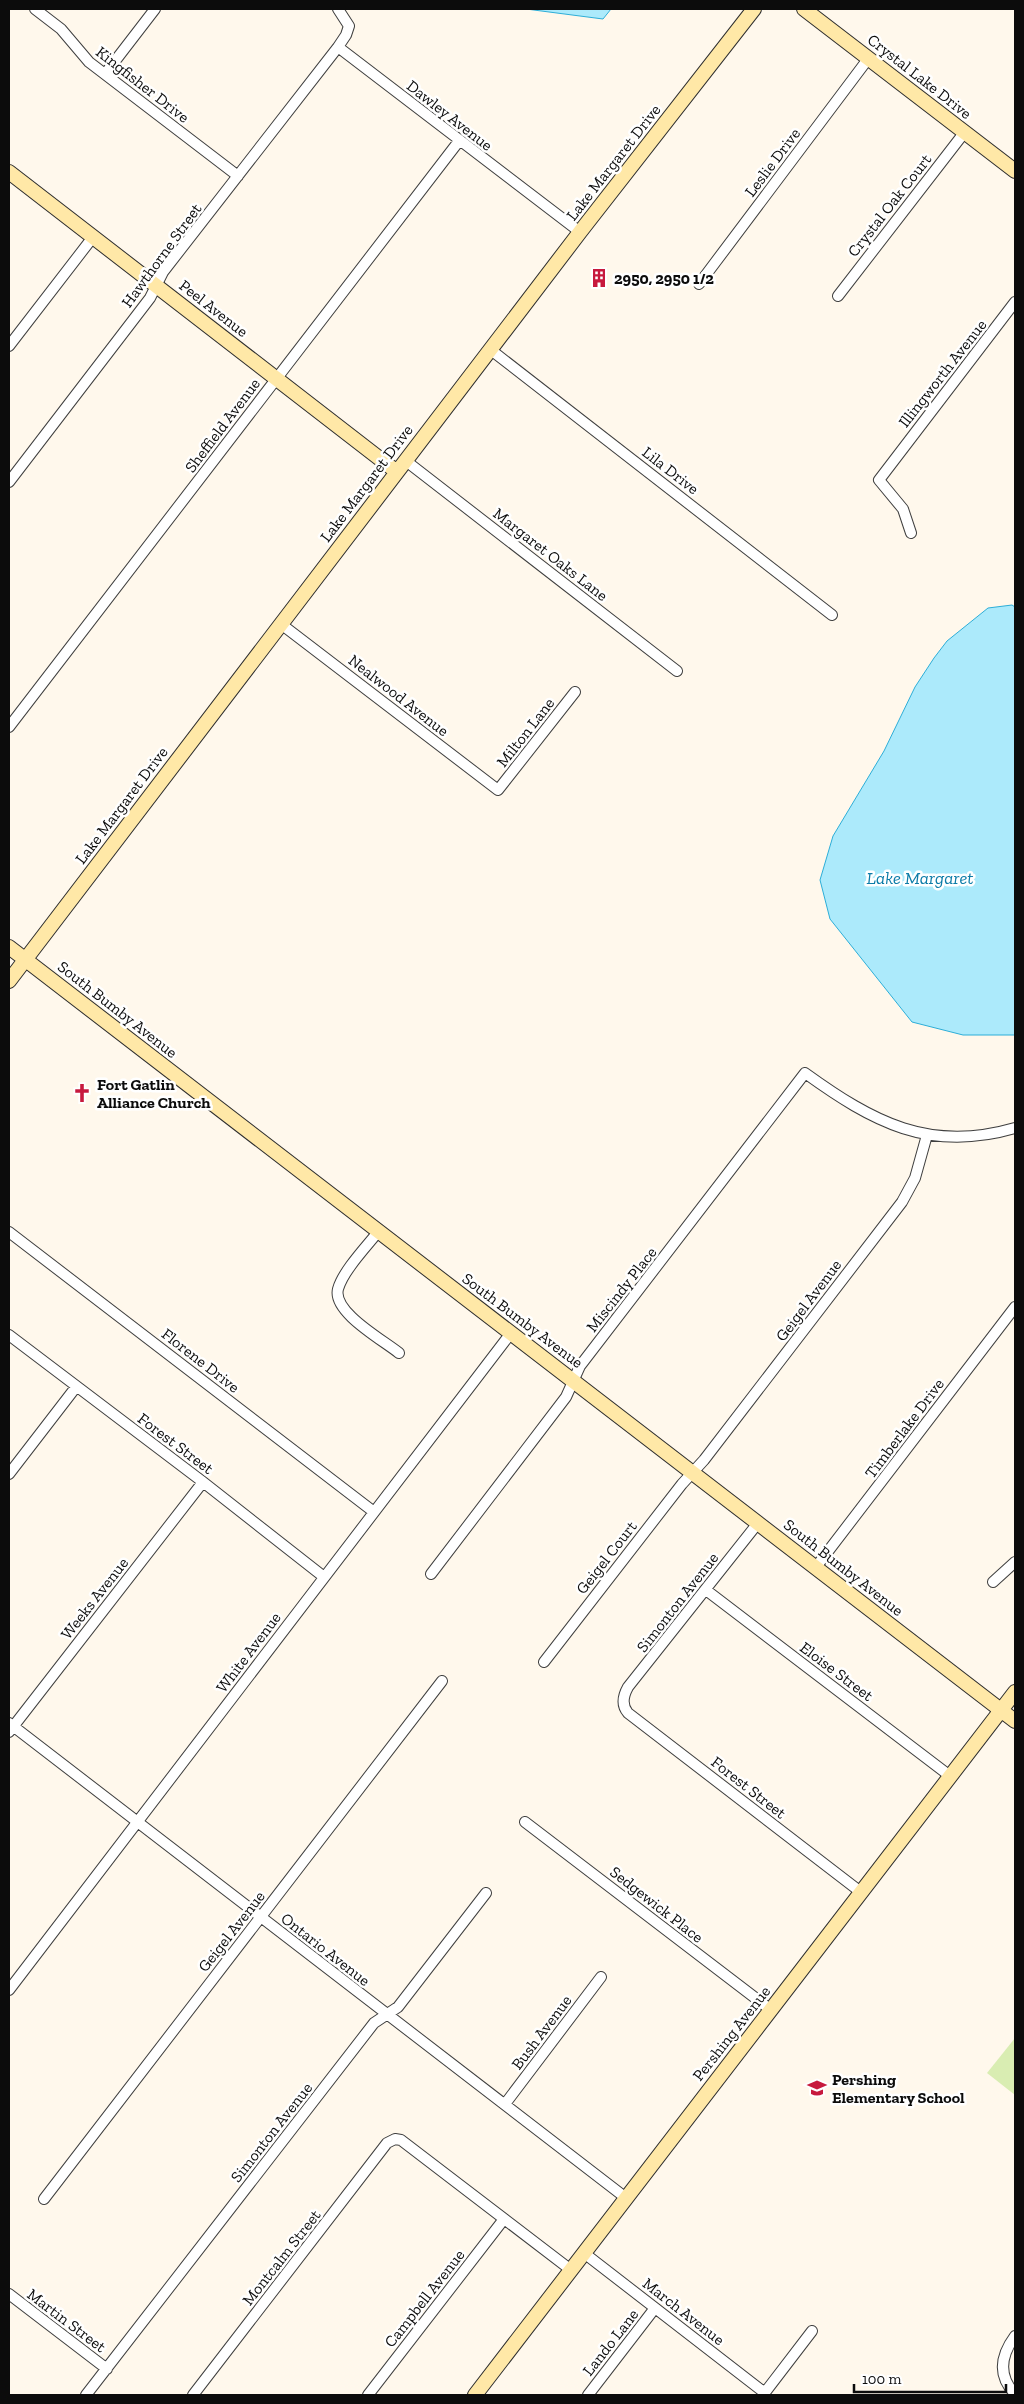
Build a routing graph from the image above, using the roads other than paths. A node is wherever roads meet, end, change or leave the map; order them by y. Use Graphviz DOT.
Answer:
graph roads {
  1 [pos="35,9"];
  2 [pos="155,9"];
  3 [pos="338,9"];
  4 [pos="754,9"];
  5 [pos="804,9"];
  6 [pos="338,47"];
  7 [pos="868,59"];
  8 [pos="105,74"];
  9 [pos="964,132"];
  10 [pos="459,141"];
  11 [pos="1015,171"];
  12 [pos="9,172"];
  13 [pos="238,176"];
  14 [pos="580,232"];
  15 [pos="92,237"];
  16 [pos="699,284"];
  17 [pos="156,285"];
  18 [pos="838,296"];
  19 [pos="1015,302"];
  20 [pos="9,346"];
  21 [pos="491,350"];
  22 [pos="276,378"];
  23 [pos="406,461"];
  24 [pos="397,472"];
  25 [pos="9,482"];
  26 [pos="911,533"];
  27 [pos="832,615"];
  28 [pos="281,624"];
  29 [pos="677,671"];
  30 [pos="575,692"];
  31 [pos="9,727"];
  32 [pos="498,790"];
  33 [pos="9,946"];
  34 [pos="25,959"];
  35 [pos="9,981"];
  36 [pos="1015,1128"];
  37 [pos="927,1135"];
  38 [pos="9,1232"];
  39 [pos="378,1232"];
  40 [pos="1015,1307"];
  41 [pos="511,1333"];
  42 [pos="9,1335"];
  43 [pos="400,1353"];
  44 [pos="574,1380"];
  45 [pos="76,1387"];
  46 [pos="693,1473"];
  47 [pos="9,1474"];
  48 [pos="203,1482"];
  49 [pos="374,1512"];
  50 [pos="758,1523"];
  51 [pos="1015,1562"];
  52 [pos="816,1567"];
  53 [pos="431,1574"];
  54 [pos="324,1578"];
  55 [pos="993,1582"];
  56 [pos="706,1590"];
  57 [pos="544,1662"];
  58 [pos="442,1681"];
  59 [pos="1015,1692"];
  60 [pos="623,1702"];
  61 [pos="1001,1710"];
  62 [pos="1015,1721"];
  63 [pos="10,1727"];
  64 [pos="950,1776"];
  65 [pos="137,1821"];
  66 [pos="525,1822"];
  67 [pos="486,1893"];
  68 [pos="862,1893"];
  69 [pos="261,1918"];
  70 [pos="601,1978"];
  71 [pos="9,1990"];
  72 [pos="771,2010"];
  73 [pos="386,2014"];
  74 [pos="505,2104"];
  75 [pos="626,2198"];
  76 [pos="44,2199"];
  77 [pos="504,2219"];
  78 [pos="584,2253"];
  79 [pos="571,2270"];
  80 [pos="9,2294"];
  81 [pos="655,2308"];
  82 [pos="812,2331"];
  83 [pos="1015,2336"];
  84 [pos="106,2369"];
  85 [pos="764,2394"];
  86 [pos="1015,2394"];
  87 [pos="86,2395"];
  88 [pos="193,2395"];
  89 [pos="368,2395"];
  90 [pos="475,2395"];
  91 [pos="588,2395"];
  1 -- 8 [label="street, Kingfisher Drive"];
  2 -- 8 [label="street"];
  3 -- 6 [label="street"];
  4 -- 14 [label="street, Lake Margaret Drive"];
  5 -- 7 [label="street, Crystal Lake Drive"];
  6 -- 10 [label="street, Dawley Avenue"];
  6 -- 13 [label="street, Hawthorne Street"];
  7 -- 9 [label="street, Crystal Lake Drive"];
  7 -- 16 [label="street, Leslie Drive"];
  8 -- 13 [label="street, Kingfisher Drive"];
  9 -- 11 [label="street, Crystal Lake Drive"];
  9 -- 18 [label="street, Crystal Oak Court"];
  10 -- 14 [label="street, Dawley Avenue"];
  10 -- 22 [label="street, Sheffield Avenue"];
  12 -- 15 [label="street, Peel Avenue"];
  13 -- 17 [label="street, Hawthorne Street"];
  14 -- 21 [label="street, Lake Margaret Drive"];
  15 -- 17 [label="street, Peel Avenue"];
  15 -- 20 [label="street"];
  17 -- 22 [label="street, Peel Avenue"];
  17 -- 25 [label="street, Hawthorne Street"];
  19 -- 26 [label="street, Illingworth Avenue"];
  21 -- 23 [label="street, Lake Margaret Drive"];
  21 -- 27 [label="street, Lila Drive"];
  22 -- 24 [label="street, Peel Avenue"];
  22 -- 31 [label="street, Sheffield Avenue"];
  23 -- 24 [label="street, Lake Margaret Drive"];
  23 -- 29 [label="street, Margaret Oaks Lane"];
  24 -- 28 [label="street, Lake Margaret Drive"];
  28 -- 32 [label="street, Nealwood Avenue"];
  28 -- 34 [label="street, Lake Margaret Drive"];
  30 -- 32 [label="street, Milton Lane"];
  33 -- 34 [label="street, South Bumby Avenue"];
  34 -- 35 [label="street, Lake Margaret Drive"];
  34 -- 39 [label="street, South Bumby Avenue"];
  36 -- 37 [label="street"];
  37 -- 44 [label="street, Miscindy Place"];
  37 -- 46 [label="street, Geigel Avenue"];
  38 -- 49 [label="street, Florene Drive"];
  39 -- 41 [label="street, South Bumby Avenue"];
  39 -- 43 [label="street"];
  40 -- 52 [label="street, Timberlake Drive"];
  41 -- 44 [label="street, South Bumby Avenue"];
  41 -- 49 [label="street, White Avenue"];
  42 -- 45 [label="street, Forest Street"];
  44 -- 46 [label="street, South Bumby Avenue"];
  44 -- 53 [label="street, Miscindy Place"];
  45 -- 47 [label="street"];
  45 -- 48 [label="street, Forest Street"];
  46 -- 50 [label="street, South Bumby Avenue"];
  46 -- 57 [label="street, Geigel Court"];
  48 -- 54 [label="street, Forest Street"];
  48 -- 63 [label="street, Weeks Avenue"];
  49 -- 54 [label="street, White Avenue"];
  50 -- 52 [label="street, South Bumby Avenue"];
  50 -- 56 [label="street, Simonton Avenue"];
  51 -- 55 [label="street"];
  52 -- 61 [label="street, South Bumby Avenue"];
  54 -- 65 [label="street, White Avenue"];
  56 -- 60 [label="street, Simonton Avenue"];
  56 -- 64 [label="street, Eloise Street"];
  58 -- 69 [label="street, Geigel Avenue"];
  59 -- 61 [label="street, Pershing Avenue"];
  60 -- 68 [label="street, Forest Street"];
  61 -- 62 [label="street, South Bumby Avenue"];
  61 -- 64 [label="street, Pershing Avenue"];
  63 -- 65 [label="street, Ontario Avenue"];
  64 -- 68 [label="street, Pershing Avenue"];
  65 -- 69 [label="street, Ontario Avenue"];
  65 -- 71 [label="street, White Avenue"];
  66 -- 72 [label="street, Sedgewick Place"];
  67 -- 73 [label="street, Simonton Avenue"];
  68 -- 72 [label="street, Pershing Avenue"];
  69 -- 73 [label="street, Ontario Avenue"];
  69 -- 76 [label="street, Geigel Avenue"];
  70 -- 74 [label="street, Bush Avenue"];
  72 -- 75 [label="street, Pershing Avenue"];
  73 -- 74 [label="street, Ontario Avenue"];
  73 -- 84 [label="street, Simonton Avenue"];
  74 -- 75 [label="street, Ontario Avenue"];
  75 -- 78 [label="street, Pershing Avenue"];
  77 -- 79 [label="street"];
  77 -- 88 [label="street, Montcalm Street"];
  77 -- 89 [label="street, Campbell Avenue"];
  78 -- 79 [label="street, Pershing Avenue"];
  78 -- 81 [label="street, March Avenue"];
  79 -- 90 [label="street, Pershing Avenue"];
  80 -- 84 [label="street, Martin Street"];
  81 -- 85 [label="street, March Avenue"];
  81 -- 91 [label="street, Lando Lane"];
  82 -- 85 [label="street"];
  83 -- 86 [label="street"];
  84 -- 87 [label="street, Simonton Avenue"];
}
